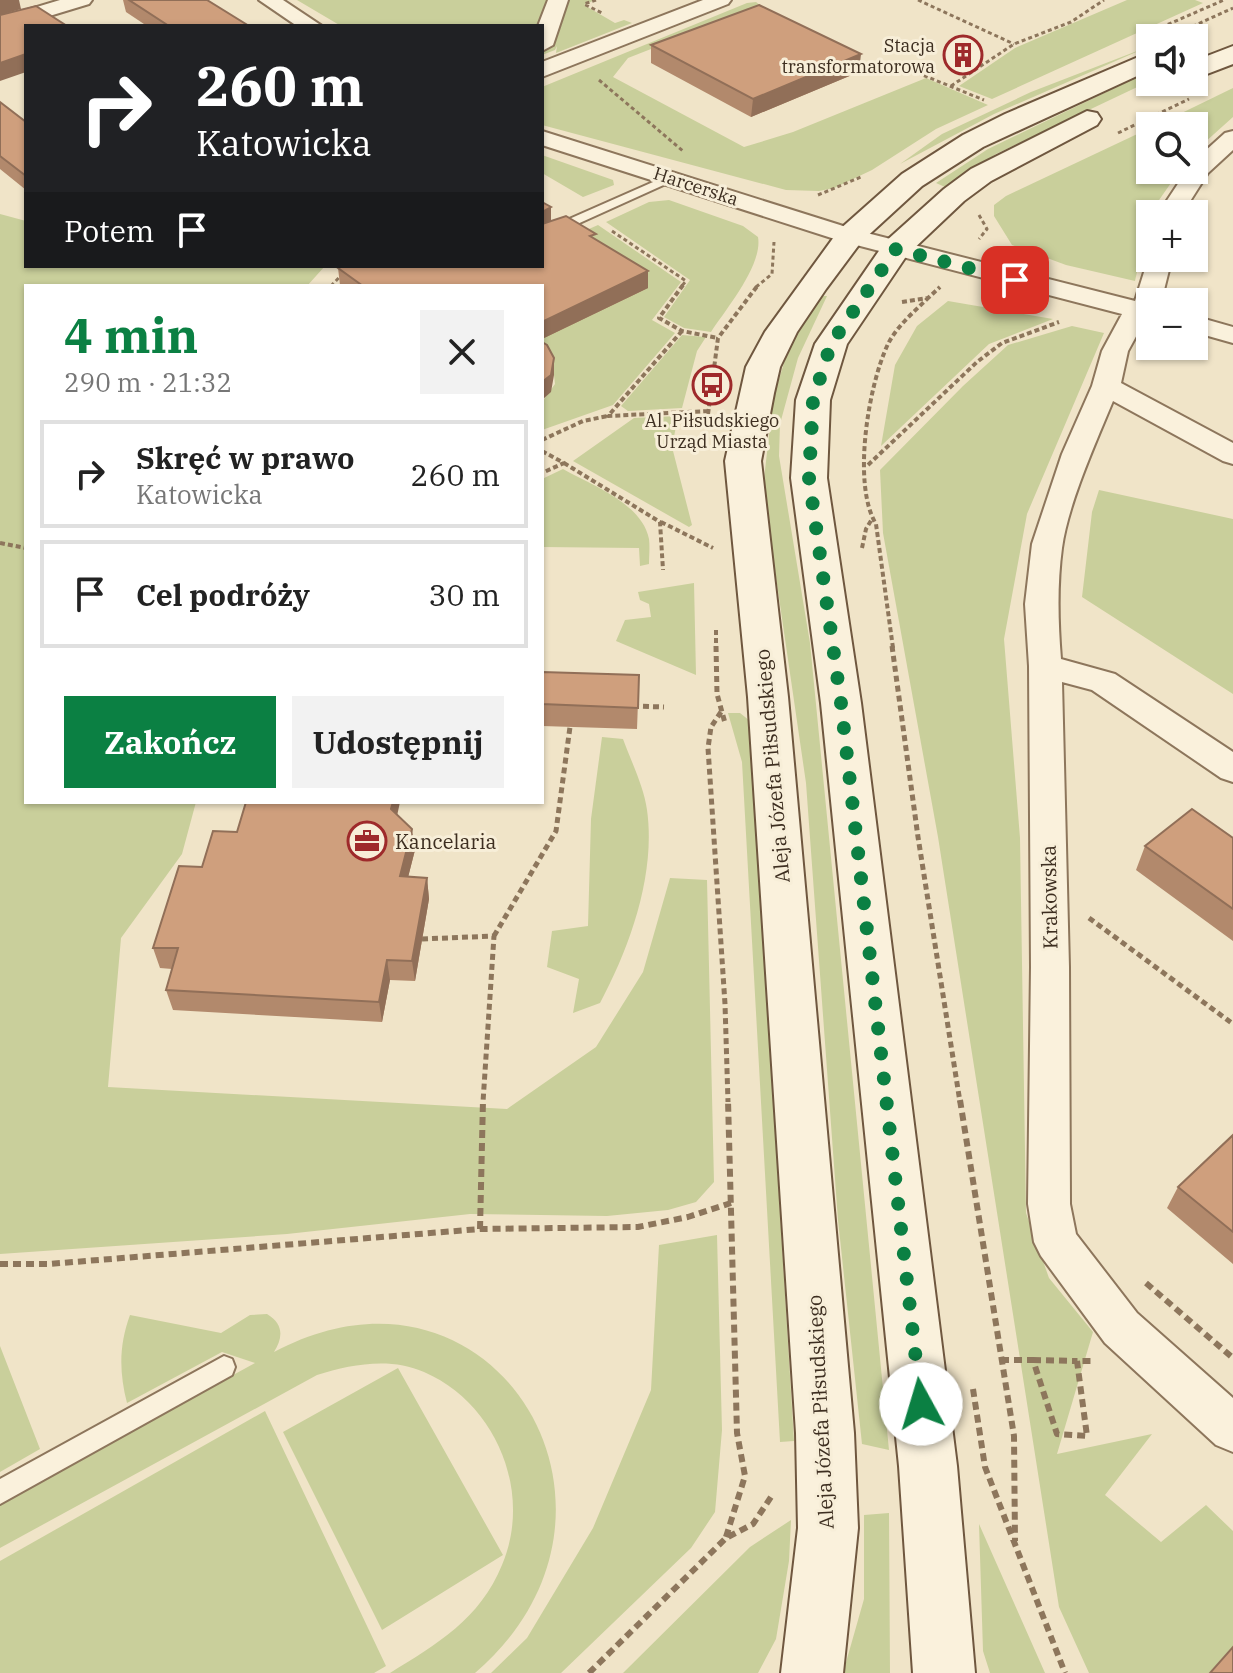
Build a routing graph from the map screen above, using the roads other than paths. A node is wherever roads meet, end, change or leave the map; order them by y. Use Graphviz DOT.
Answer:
graph roads {
  1 [pos="82,0"];
  2 [pos="269,0"];
  3 [pos="558,0"];
  4 [pos="721,0"];
  5 [pos="309,24"];
  6 [pos="0,25"];
  7 [pos="544,39"];
  8 [pos="1233,54"];
  9 [pos="1208,65"];
  10 [pos="544,69"];
  11 [pos="1136,80"];
  12 [pos="1136,84"];
  13 [pos="1233,138"];
  14 [pos="544,139"];
  15 [pos="673,178"];
  16 [pos="1179,200"];
  17 [pos="544,235"];
  18 [pos="850,236"];
  19 [pos="896,249"];
  20 [pos="1136,310"];
  21 [pos="1136,323"];
  22 [pos="1208,328"];
  23 [pos="1233,335"];
  24 [pos="1106,386"];
  25 [pos="1233,455"];
  26 [pos="1045,666"];
  27 [pos="1233,769"];
  28 [pos="224,1367"];
  29 [pos="1233,1429"];
  30 [pos="0,1492"];
  31 [pos="812,1673"];
  32 [pos="944,1673"];
  1 -- 6 [label="street"];
  2 -- 5 [label="street"];
  3 -- 7 [label="street"];
  4 -- 10 [label="street"];
  8 -- 9 [label="main road"];
  11 -- 18 [label="main road, Aleja Józefa Piłsudskiego"];
  12 -- 19 [label="main road, Aleja Józefa Piłsudskiego"];
  13 -- 16 [label="street"];
  14 -- 15 [label="street, Harcerska"];
  15 -- 17 [label="lane"];
  15 -- 18 [label="street, Harcerska"];
  18 -- 19 [label="street, Harcerska"];
  18 -- 31 [label="main road, Aleja Józefa Piłsudskiego"];
  19 -- 20 [label="street, Harcerska"];
  19 -- 32 [label="main road, Aleja Józefa Piłsudskiego"];
  21 -- 24 [label="street, Krakowska"];
  22 -- 23 [label="street"];
  24 -- 25 [label="street"];
  24 -- 26 [label="street, Krakowska"];
  26 -- 27 [label="street"];
  26 -- 29 [label="street, Krakowska"];
  28 -- 30 [label="lane"];
}
